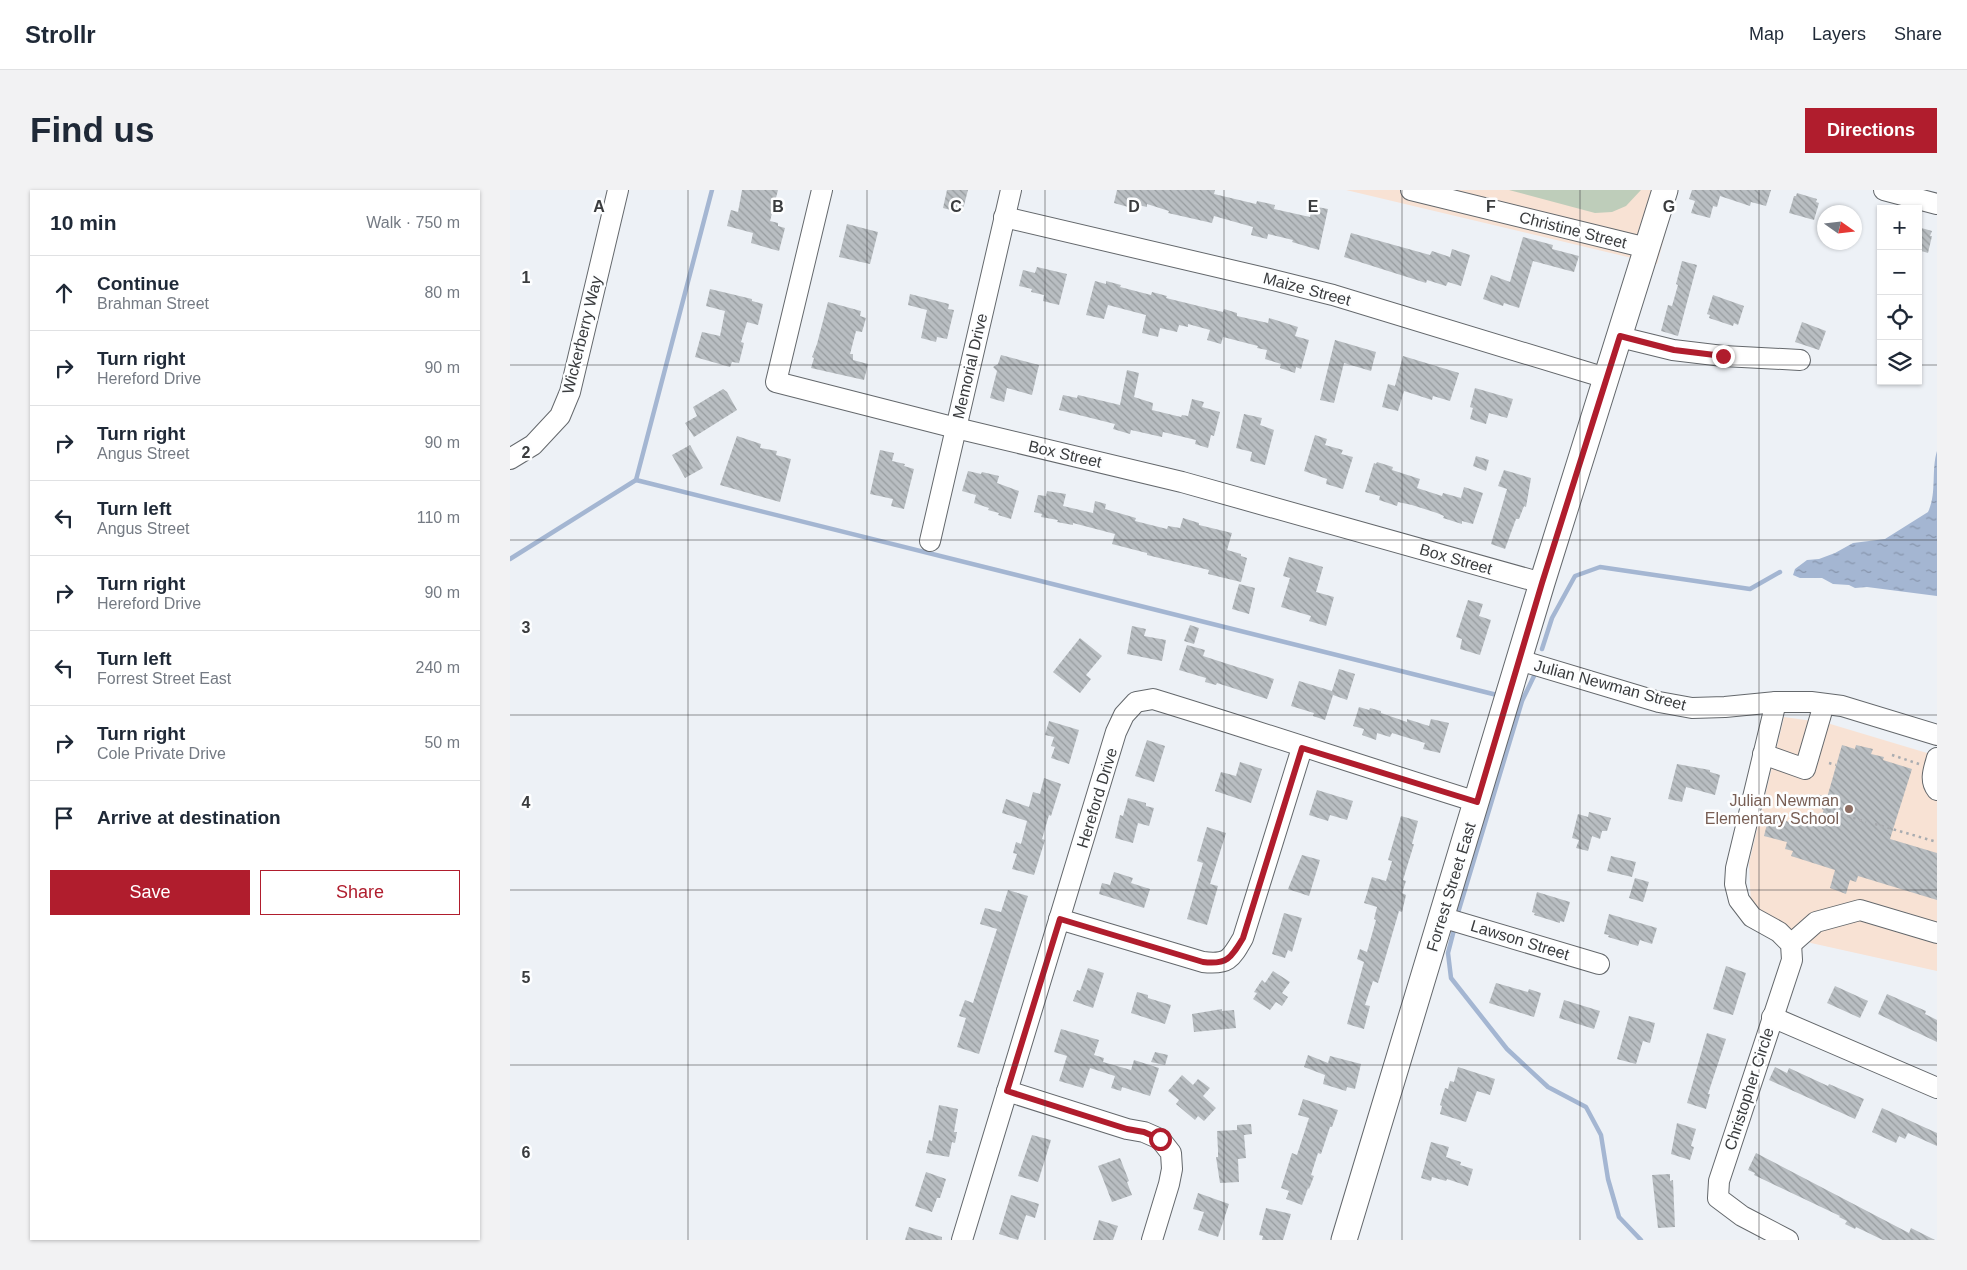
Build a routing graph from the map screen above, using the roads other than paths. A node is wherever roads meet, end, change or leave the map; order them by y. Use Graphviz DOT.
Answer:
graph roads {
  1 [pos="618,190"];
  2 [pos="822,190"];
  3 [pos="1011,190"];
  4 [pos="1411,190"];
  5 [pos="1666,190"];
  6 [pos="1884,190"];
  7 [pos="1937,204"];
  8 [pos="1004,217"];
  9 [pos="1647,248"];
  10 [pos="1620,336"];
  11 [pos="1800,360"];
  12 [pos="1606,378"];
  13 [pos="956,428"];
  14 [pos="510,459"];
  15 [pos="930,541"];
  16 [pos="1542,583"];
  17 [pos="1520,660"];
  18 [pos="1776,702"];
  19 [pos="1824,704"];
  20 [pos="1937,735"];
  21 [pos="1302,748"];
  22 [pos="1763,754"];
  23 [pos="1931,762"];
  24 [pos="1937,790"];
  25 [pos="1477,802"];
  26 [pos="1441,917"];
  27 [pos="1060,919"];
  28 [pos="1937,932"];
  29 [pos="1791,944"];
  30 [pos="1599,964"];
  31 [pos="1772,1017"];
  32 [pos="1937,1088"];
  33 [pos="1007,1091"];
  34 [pos="962,1240"];
  35 [pos="1152,1240"];
  36 [pos="1344,1240"];
  37 [pos="1788,1240"];
  1 -- 14 [label="street, Wickerberry Way"];
  2 -- 13 [label="street, Box Street"];
  3 -- 8 [label="street, Memorial Drive"];
  4 -- 9 [label="street, Christine Street"];
  5 -- 9 [label="main road, Forrest Street East"];
  6 -- 7 [label="street"];
  8 -- 12 [label="street, Maize Street"];
  8 -- 13 [label="street, Memorial Drive"];
  9 -- 10 [label="main road, Forrest Street East"];
  10 -- 11 [label="street"];
  10 -- 12 [label="main road, Forrest Street East"];
  12 -- 16 [label="main road, Forrest Street East"];
  13 -- 15 [label="street, Memorial Drive"];
  13 -- 16 [label="street, Box Street"];
  16 -- 17 [label="main road, Forrest Street East"];
  17 -- 18 [label="street, Julian Newman Street"];
  17 -- 25 [label="main road, Forrest Street East"];
  18 -- 19 [label="street, Julian Newman Street"];
  18 -- 22 [label="street"];
  19 -- 20 [label="street, Julian Newman Street"];
  19 -- 22 [label="street"];
  21 -- 25 [label="street, Hereford Drive"];
  21 -- 27 [label="street"];
  21 -- 27 [label="street, Hereford Drive"];
  22 -- 29 [label="street"];
  23 -- 24 [label="street"];
  25 -- 26 [label="main road, Forrest Street East"];
  26 -- 30 [label="street, Lawson Street"];
  26 -- 36 [label="main road, Forrest Street East"];
  27 -- 33 [label="street, Hereford Drive"];
  28 -- 29 [label="street"];
  29 -- 31 [label="street"];
  31 -- 32 [label="street, Christopher Circle"];
  31 -- 37 [label="street, Christopher Circle"];
  33 -- 34 [label="street, Hereford Drive"];
  33 -- 35 [label="street"];
}
